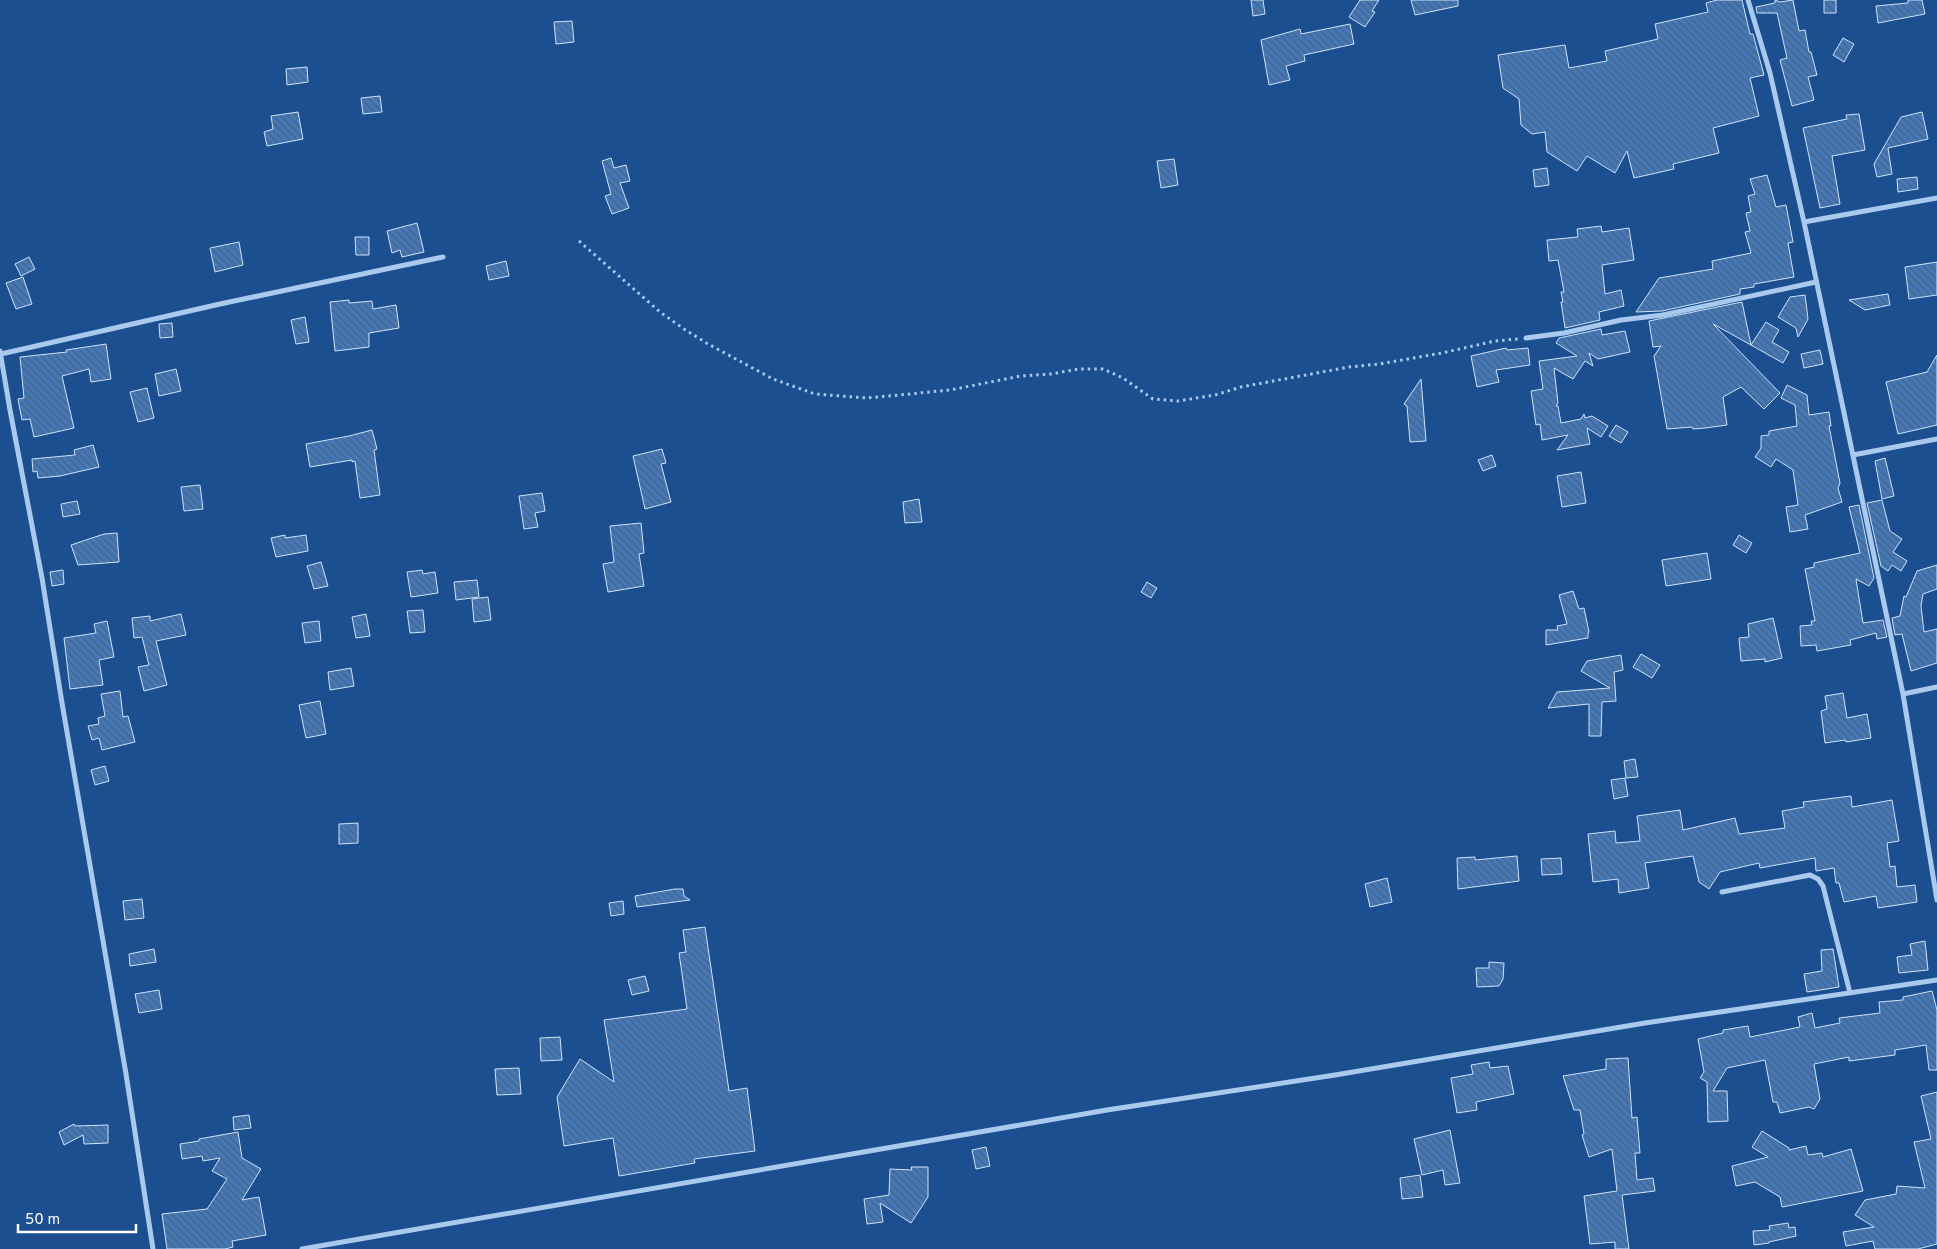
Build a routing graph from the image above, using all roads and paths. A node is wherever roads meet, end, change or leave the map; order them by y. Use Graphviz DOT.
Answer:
graph roads {
  1 [pos="1748,0"];
  2 [pos="1937,198"];
  3 [pos="1804,222"];
  4 [pos="579,241"];
  5 [pos="443,257"];
  6 [pos="1816,282"];
  7 [pos="1526,338"];
  8 [pos="0,353"];
  9 [pos="1937,439"];
  10 [pos="1853,455"];
  11 [pos="1937,687"];
  12 [pos="1903,694"];
  13 [pos="1722,892"];
  14 [pos="1937,900"];
  15 [pos="1937,980"];
  16 [pos="1850,993"];
  17 [pos="153,1249"];
  18 [pos="302,1249"];
  1 -- 3 [label="street"];
  2 -- 3 [label="street"];
  3 -- 6 [label="street"];
  4 -- 7 [label="path"];
  5 -- 8 [label="street"];
  6 -- 7 [label="street"];
  6 -- 10 [label="street"];
  8 -- 17 [label="street"];
  9 -- 10 [label="street"];
  10 -- 12 [label="street"];
  11 -- 12 [label="street"];
  12 -- 14 [label="street"];
  13 -- 16 [label="street"];
  15 -- 16 [label="street"];
  16 -- 18 [label="street"];
}
